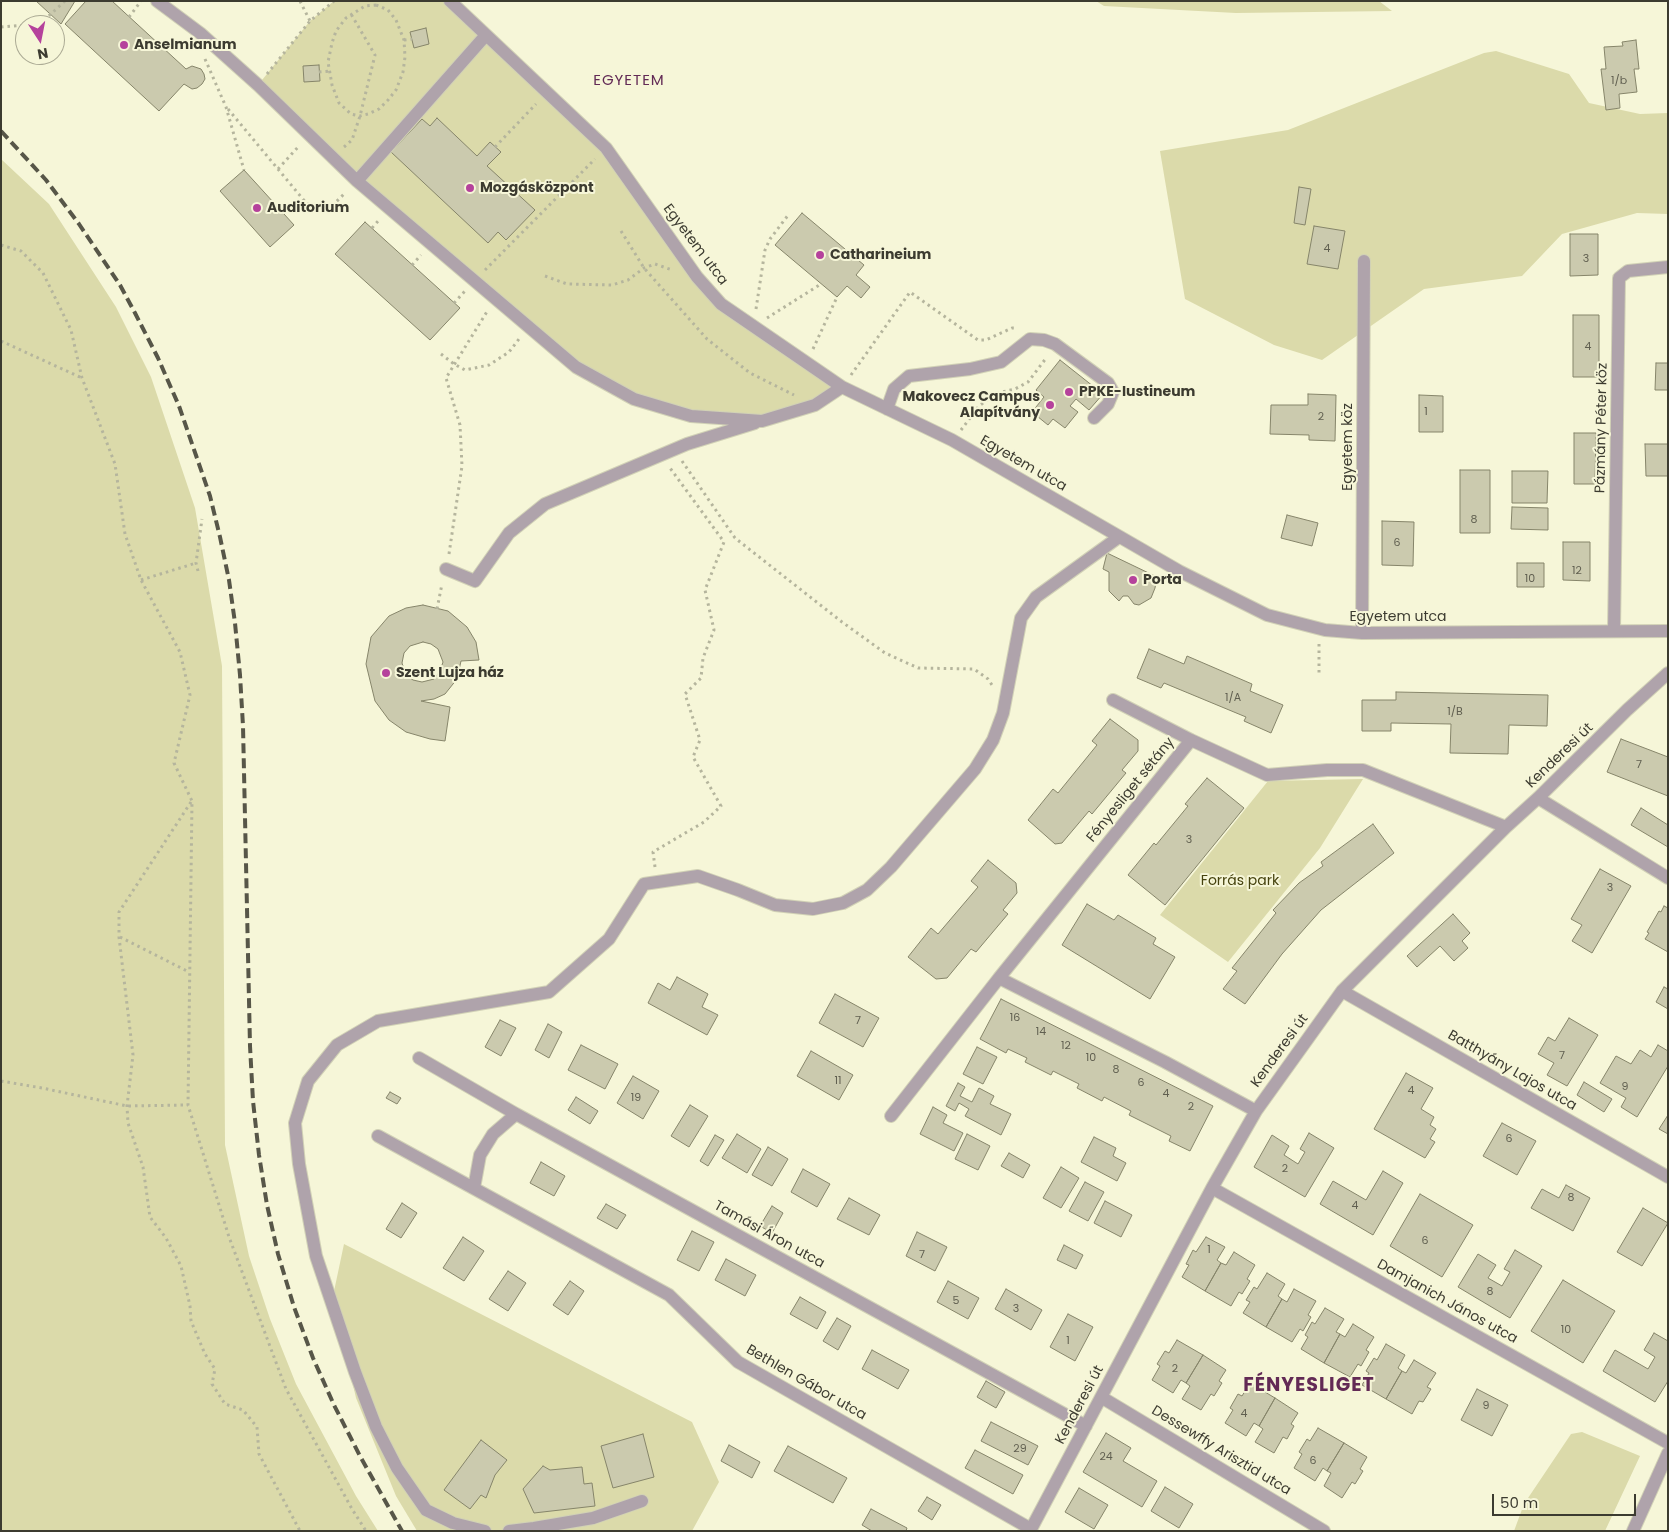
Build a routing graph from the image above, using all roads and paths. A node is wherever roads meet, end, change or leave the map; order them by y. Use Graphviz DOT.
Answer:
graph roads {
  1 [pos="65,1"];
  2 [pos="141,1"];
  3 [pos="157,1"];
  4 [pos="300,1"];
  5 [pos="334,1"];
  6 [pos="450,1"];
  7 [pos="351,14"];
  8 [pos="50,15"];
  9 [pos="129,17"];
  10 [pos="310,21"];
  11 [pos="15,26"];
  12 [pos="1,27"];
  13 [pos="486,35"];
  14 [pos="412,38"];
  15 [pos="404,40"];
  16 [pos="204,58"];
  17 [pos="320,72"];
  18 [pos="330,72"];
  19 [pos="258,85"];
  20 [pos="546,92"];
  21 [pos="226,107"];
  22 [pos="360,116"];
  23 [pos="309,134"];
  24 [pos="495,147"];
  25 [pos="606,148"];
  26 [pos="333,157"];
  27 [pos="278,169"];
  28 [pos="244,170"];
  29 [pos="357,181"];
  30 [pos="789,214"];
  31 [pos="622,231"];
  32 [pos="1,245"];
  33 [pos="1364,261"];
  34 [pos="644,268"];
  35 [pos="1668,268"];
  36 [pos="545,276"];
  37 [pos="697,278"];
  38 [pos="475,281"];
  39 [pos="821,284"];
  40 [pos="837,297"];
  41 [pos="495,299"];
  42 [pos="454,303"];
  43 [pos="528,326"];
  44 [pos="753,327"];
  45 [pos="1030,339"];
  46 [pos="1,341"];
  47 [pos="1055,344"];
  48 [pos="441,354"];
  49 [pos="454,364"];
  50 [pos="806,364"];
  51 [pos="82,378"];
  52 [pos="842,388"];
  53 [pos="815,405"];
  54 [pos="887,409"];
  55 [pos="1094,418"];
  56 [pos="762,420"];
  57 [pos="952,440"];
  58 [pos="674,450"];
  59 [pos="661,455"];
  60 [pos="202,519"];
  61 [pos="1118,537"];
  62 [pos="196,563"];
  63 [pos="446,569"];
  64 [pos="198,571"];
  65 [pos="141,580"];
  66 [pos="437,609"];
  67 [pos="1318,628"];
  68 [pos="1614,631"];
  69 [pos="1668,631"];
  70 [pos="1362,633"];
  71 [pos="1319,673"];
  72 [pos="1668,673"];
  73 [pos="992,686"];
  74 [pos="1113,700"];
  75 [pos="1191,740"];
  76 [pos="1538,798"];
  77 [pos="192,801"];
  78 [pos="1506,827"];
  79 [pos="1668,878"];
  80 [pos="657,882"];
  81 [pos="119,937"];
  82 [pos="189,972"];
  83 [pos="999,978"];
  84 [pos="1342,991"];
  85 [pos="419,1058"];
  86 [pos="1,1081"];
  87 [pos="188,1105"];
  88 [pos="127,1106"];
  89 [pos="1256,1111"];
  90 [pos="516,1114"];
  91 [pos="891,1116"];
  92 [pos="378,1136"];
  93 [pos="1668,1177"];
  94 [pos="474,1188"];
  95 [pos="1212,1188"];
  96 [pos="1101,1397"];
  97 [pos="1086,1426"];
  98 [pos="1668,1443"];
  99 [pos="1668,1453"];
  100 [pos="642,1501"];
  101 [pos="1031,1530"];
  102 [pos="300,1531"];
  103 [pos="366,1531"];
  104 [pos="485,1531"];
  105 [pos="509,1531"];
  106 [pos="1324,1531"];
  107 [pos="1633,1531"];
  1 -- 8 [label="path"];
  2 -- 9 [label="path"];
  3 -- 19 [label="street"];
  4 -- 10 [label="path"];
  5 -- 10 [label="path"];
  6 -- 13 [label="street, Egyetem utca"];
  7 -- 15 [label="path"];
  7 -- 18 [label="path"];
  7 -- 22 [label="path"];
  10 -- 19 [label="path"];
  11 -- 12 [label="path"];
  13 -- 20 [label="street, Egyetem utca"];
  13 -- 29 [label="street"];
  14 -- 15 [label="path"];
  15 -- 22 [label="path"];
  16 -- 21 [label="path"];
  17 -- 18 [label="path"];
  18 -- 22 [label="path"];
  19 -- 23 [label="street"];
  20 -- 24 [label="path"];
  20 -- 25 [label="street, Egyetem utca"];
  21 -- 27 [label="path"];
  21 -- 28 [label="path"];
  22 -- 26 [label="path"];
  23 -- 26 [label="street"];
  23 -- 27 [label="path"];
  25 -- 37 [label="street, Egyetem utca"];
  25 -- 38 [label="path"];
  26 -- 29 [label="street"];
  27 -- 29 [label="path"];
  29 -- 38 [label="street"];
  30 -- 44 [label="path"];
  31 -- 34 [label="path"];
  32 -- 51 [label="path"];
  33 -- 70 [label="street, Egyetem köz"];
  34 -- 36 [label="path"];
  34 -- 37 [label="path"];
  34 -- 53 [label="path"];
  35 -- 68 [label="street, Pázmány Péter köz"];
  37 -- 44 [label="street, Egyetem utca"];
  38 -- 41 [label="street"];
  38 -- 42 [label="path"];
  39 -- 44 [label="path"];
  40 -- 50 [label="path"];
  41 -- 43 [label="street"];
  41 -- 49 [label="path"];
  43 -- 49 [label="path"];
  43 -- 56 [label="street"];
  44 -- 50 [label="street, Egyetem utca"];
  45 -- 47 [label="street"];
  45 -- 52 [label="path"];
  45 -- 54 [label="street"];
  46 -- 51 [label="path"];
  47 -- 55 [label="street"];
  47 -- 57 [label="path"];
  48 -- 49 [label="path"];
  49 -- 63 [label="path"];
  50 -- 52 [label="street, Egyetem utca"];
  51 -- 65 [label="path"];
  52 -- 53 [label="street"];
  52 -- 54 [label="street, Egyetem utca"];
  53 -- 56 [label="street"];
  54 -- 57 [label="street, Egyetem utca"];
  56 -- 58 [label="street"];
  57 -- 61 [label="street, Egyetem utca"];
  58 -- 59 [label="street"];
  58 -- 73 [label="path"];
  59 -- 63 [label="street"];
  59 -- 80 [label="path"];
  60 -- 62 [label="path"];
  61 -- 67 [label="street, Egyetem utca"];
  61 -- 80 [label="street"];
  62 -- 64 [label="path"];
  62 -- 65 [label="path"];
  63 -- 66 [label="path"];
  65 -- 77 [label="path"];
  67 -- 70 [label="street, Egyetem utca"];
  67 -- 71 [label="path"];
  68 -- 69 [label="street, Egyetem utca"];
  68 -- 70 [label="street, Egyetem utca"];
  72 -- 76 [label="street, Kenderesi út"];
  74 -- 75 [label="street"];
  75 -- 78 [label="street, Fényesliget sétány"];
  75 -- 83 [label="street, Fényesliget sétány"];
  76 -- 78 [label="street, Kenderesi út"];
  76 -- 79 [label="street"];
  77 -- 81 [label="path"];
  77 -- 82 [label="path"];
  78 -- 84 [label="street, Kenderesi út"];
  80 -- 104 [label="street"];
  81 -- 82 [label="path"];
  81 -- 88 [label="path"];
  82 -- 87 [label="path"];
  83 -- 89 [label="street"];
  83 -- 91 [label="street, Fényesliget sétány"];
  84 -- 89 [label="street, Kenderesi út"];
  84 -- 93 [label="street, Batthyány Lajos utca"];
  85 -- 90 [label="street, Tamási Áron utca"];
  86 -- 88 [label="path"];
  87 -- 88 [label="path"];
  87 -- 103 [label="path"];
  88 -- 102 [label="path"];
  89 -- 95 [label="street, Kenderesi út"];
  90 -- 94 [label="street"];
  90 -- 97 [label="street, Tamási Áron utca"];
  92 -- 94 [label="street, Bethlen Gábor utca"];
  94 -- 101 [label="street, Bethlen Gábor utca"];
  95 -- 96 [label="street, Kenderesi út"];
  95 -- 98 [label="street, Damjanich János utca"];
  96 -- 97 [label="street, Kenderesi út"];
  96 -- 106 [label="street, Dessewffy Arisztid utca"];
  97 -- 101 [label="street, Kenderesi út"];
  99 -- 107 [label="street"];
  100 -- 105 [label="street"];
}
